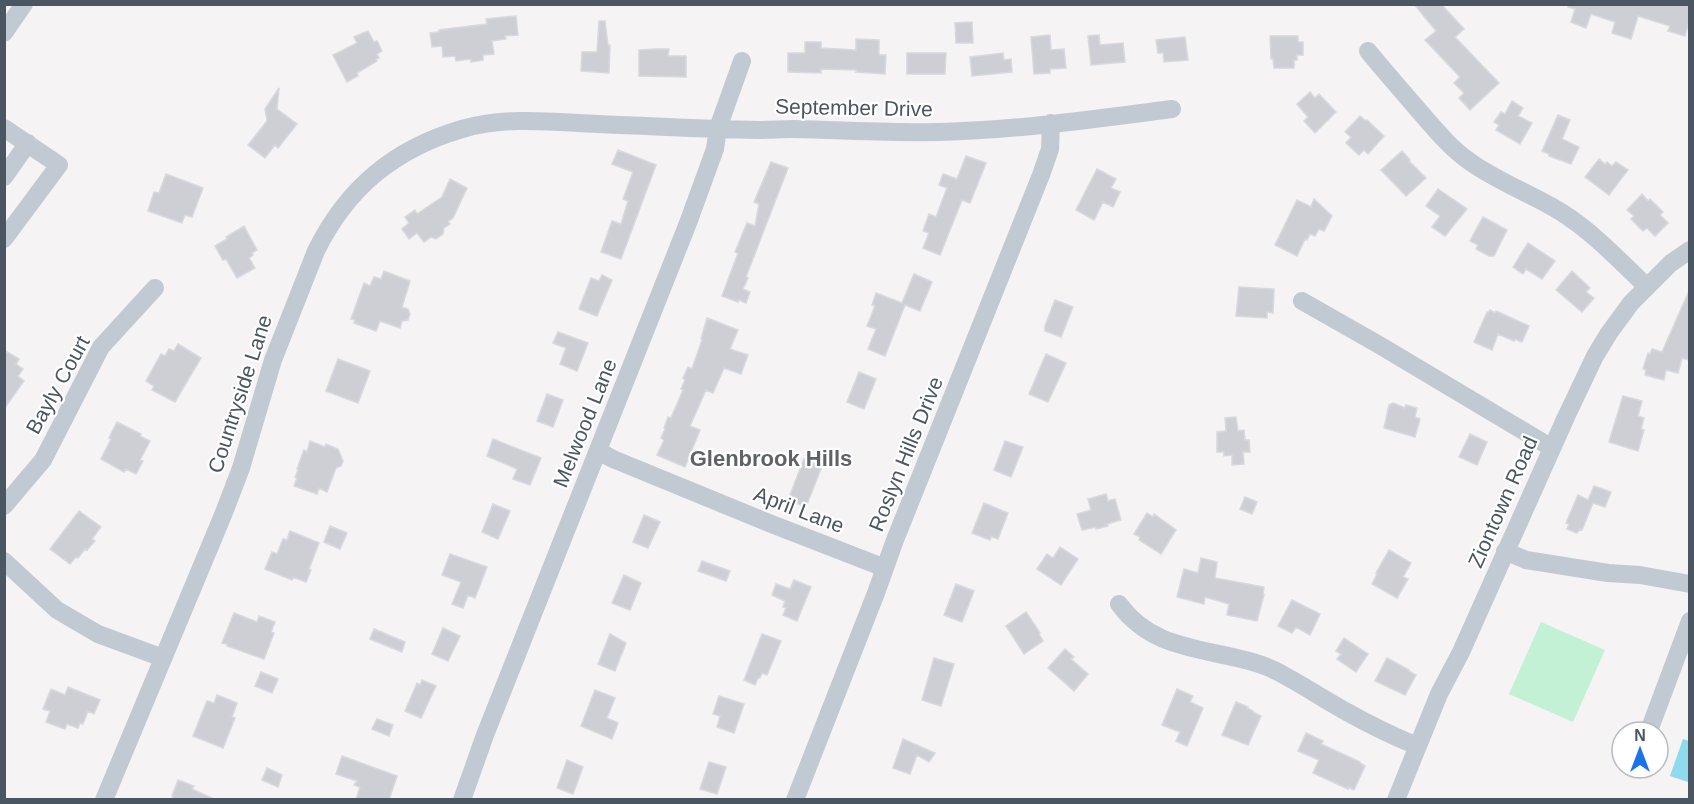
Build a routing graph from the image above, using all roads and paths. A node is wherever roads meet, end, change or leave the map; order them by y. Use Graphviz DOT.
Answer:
graph roads {
  1 [pos="24,4"];
  2 [pos="4,33"];
  3 [pos="1368,51"];
  4 [pos="742,61"];
  5 [pos="1172,109"];
  6 [pos="534,121"];
  7 [pos="1051,123"];
  8 [pos="4,128"];
  9 [pos="718,128"];
  10 [pos="28,143"];
  11 [pos="4,177"];
  12 [pos="4,239"];
  13 [pos="1689,250"];
  14 [pos="1647,287"];
  15 [pos="155,288"];
  16 [pos="1302,301"];
  17 [pos="1552,448"];
  18 [pos="598,451"];
  19 [pos="4,506"];
  20 [pos="1505,551"];
  21 [pos="4,561"];
  22 [pos="885,568"];
  23 [pos="1689,584"];
  24 [pos="1119,604"];
  25 [pos="1689,621"];
  26 [pos="163,658"];
  27 [pos="1653,720"];
  28 [pos="1417,746"];
  29 [pos="104,800"];
  30 [pos="462,800"];
  31 [pos="795,800"];
  32 [pos="1396,800"];
  1 -- 2 [label="street"];
  3 -- 14 [label="street"];
  4 -- 9 [label="street, Melwood Lane"];
  5 -- 7 [label="street, September Drive"];
  6 -- 9 [label="street, September Drive"];
  6 -- 26 [label="street, Countryside Lane"];
  7 -- 9 [label="street, September Drive"];
  7 -- 22 [label="street, Roslyn Hills Drive"];
  8 -- 10 [label="street"];
  9 -- 18 [label="street, Melwood Lane"];
  10 -- 11 [label="street"];
  10 -- 12 [label="street"];
  13 -- 14 [label="street, Ziontown Road"];
  14 -- 17 [label="street, Ziontown Road"];
  15 -- 19 [label="street, Bayly Court"];
  16 -- 17 [label="street"];
  17 -- 20 [label="street, Ziontown Road"];
  18 -- 22 [label="street, April Lane"];
  18 -- 30 [label="street, Melwood Lane"];
  20 -- 23 [label="street"];
  20 -- 28 [label="street, Ziontown Road"];
  21 -- 26 [label="street"];
  22 -- 31 [label="street, Roslyn Hills Drive"];
  24 -- 28 [label="street"];
  25 -- 27 [label="street"];
  26 -- 29 [label="street, Countryside Lane"];
  28 -- 32 [label="street, Ziontown Road"];
}
